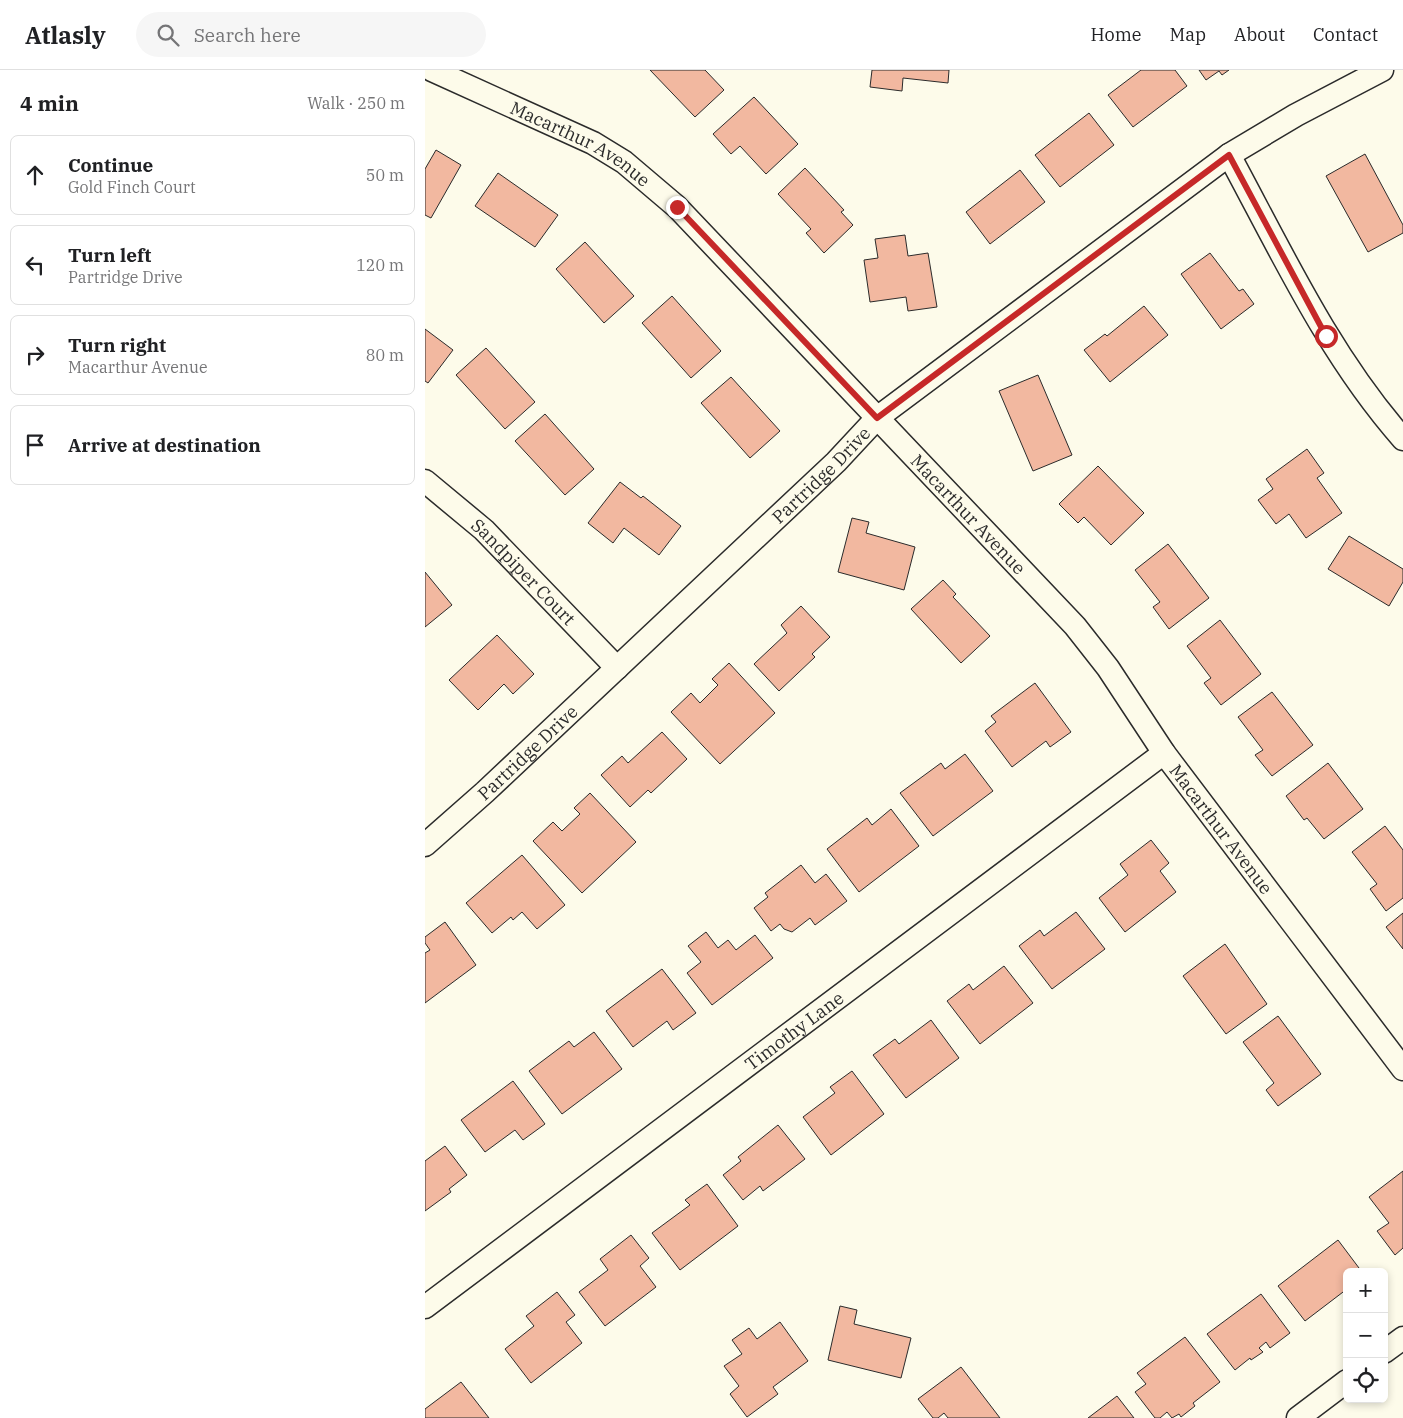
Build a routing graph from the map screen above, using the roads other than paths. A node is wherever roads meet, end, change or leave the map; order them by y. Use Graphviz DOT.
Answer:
graph roads {
  1 [pos="432,70"];
  2 [pos="1382,70"];
  3 [pos="1229,155"];
  4 [pos="877,418"];
  5 [pos="1403,439"];
  6 [pos="425,481"];
  7 [pos="617,668"];
  8 [pos="1163,753"];
  9 [pos="425,846"];
  10 [pos="1403,1069"];
  11 [pos="425,1307"];
  12 [pos="1403,1338"];
  13 [pos="1388,1349"];
  14 [pos="1343,1384"];
  15 [pos="1298,1418"];
  1 -- 4 [label="street, Macarthur Avenue"];
  2 -- 3 [label="street, Partridge Drive"];
  3 -- 4 [label="street, Partridge Drive"];
  3 -- 5 [label="street"];
  4 -- 7 [label="street, Partridge Drive"];
  4 -- 8 [label="street, Macarthur Avenue"];
  6 -- 7 [label="street, Sandpiper Court"];
  7 -- 9 [label="street, Partridge Drive"];
  8 -- 10 [label="street, Macarthur Avenue"];
  8 -- 11 [label="street, Timothy Lane"];
  12 -- 13 [label="street"];
  14 -- 15 [label="street"];
}
